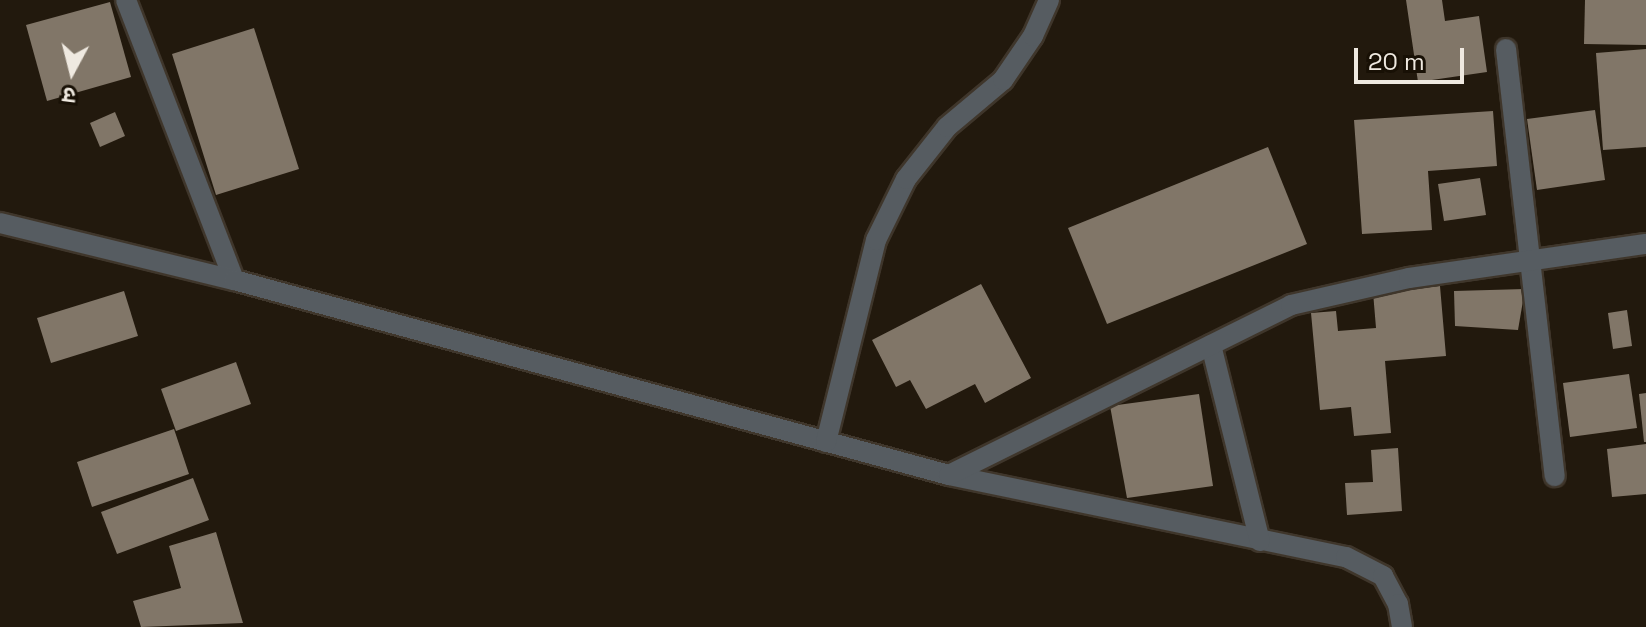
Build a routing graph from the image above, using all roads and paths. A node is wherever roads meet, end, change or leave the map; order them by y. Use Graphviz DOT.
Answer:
graph roads {
  1 [pos="126,0"];
  2 [pos="1049,0"];
  3 [pos="1506,49"];
  4 [pos="0,223"];
  5 [pos="1646,244"];
  6 [pos="1531,261"];
  7 [pos="234,280"];
  8 [pos="1211,345"];
  9 [pos="826,442"];
  10 [pos="949,475"];
  11 [pos="1555,476"];
  12 [pos="1260,541"];
  13 [pos="1402,627"];
  1 -- 7 [label="street"];
  2 -- 9 [label="street"];
  3 -- 6 [label="street"];
  4 -- 7 [label="street"];
  5 -- 6 [label="street"];
  6 -- 8 [label="street"];
  6 -- 11 [label="street"];
  7 -- 9 [label="street"];
  8 -- 10 [label="street"];
  8 -- 12 [label="street"];
  9 -- 10 [label="street"];
  10 -- 12 [label="street"];
  12 -- 13 [label="street"];
}
